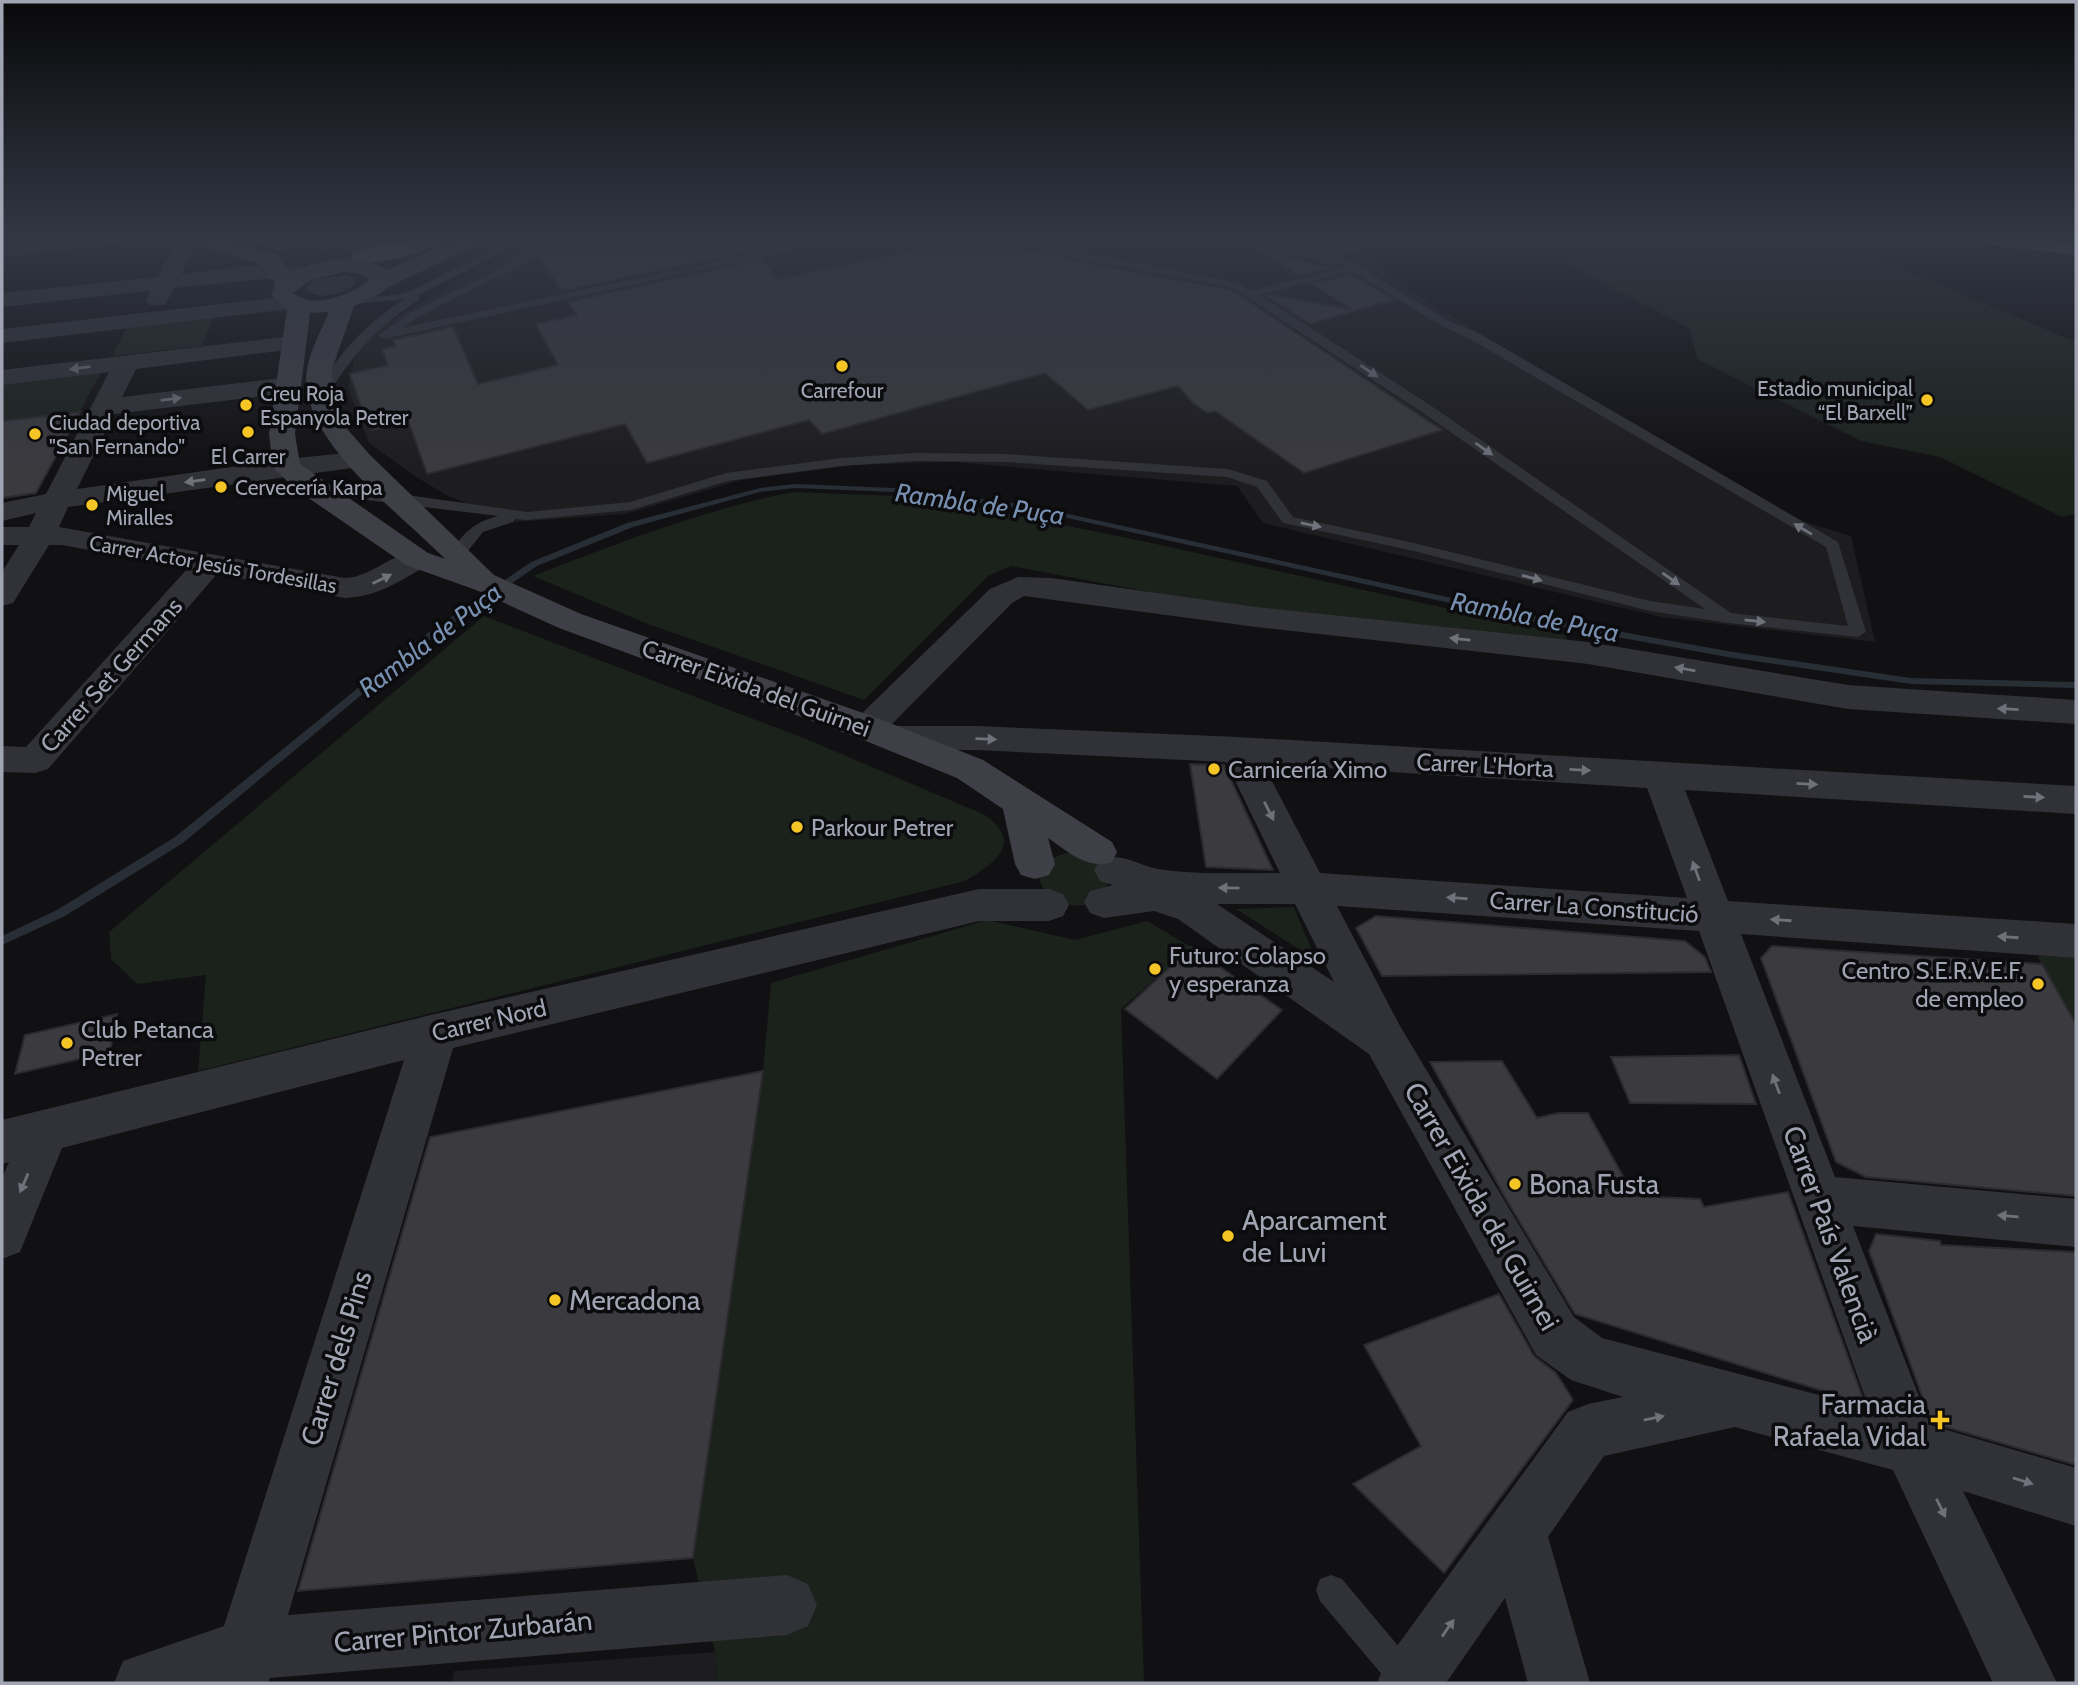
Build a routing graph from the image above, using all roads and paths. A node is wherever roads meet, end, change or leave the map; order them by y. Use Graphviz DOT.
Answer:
graph roads {
  1 [pos="156,318"];
  2 [pos="293,318"];
  3 [pos="338,318"];
  4 [pos="383,318"];
  5 [pos="411,318"];
  6 [pos="466,318"];
  7 [pos="1288,318"];
  8 [pos="1446,318"];
  9 [pos="146,320"];
  10 [pos="2,336"];
  11 [pos="293,343"];
  12 [pos="126,363"];
  13 [pos="2,377"];
  14 [pos="289,385"];
  15 [pos="322,394"];
  16 [pos="104,408"];
  17 [pos="356,460"];
  18 [pos="287,467"];
  19 [pos="316,490"];
  20 [pos="400,498"];
  21 [pos="57,500"];
  22 [pos="2,512"];
  23 [pos="527,516"];
  24 [pos="2,537"];
  25 [pos="39,537"];
  26 [pos="458,554"];
  27 [pos="417,559"];
  28 [pos="208,565"];
  29 [pos="487,583"];
  30 [pos="2,596"];
  31 [pos="1728,618"];
  32 [pos="2076,712"];
  33 [pos="881,733"];
  34 [pos="1238,750"];
  35 [pos="2,759"];
  36 [pos="1661,775"];
  37 [pos="2076,800"];
  38 [pos="1020,801"];
  39 [pos="1034,866"];
  40 [pos="1105,875"];
  41 [pos="1307,888"];
  42 [pos="979,905"];
  43 [pos="1049,905"];
  44 [pos="1712,915"];
  45 [pos="2076,941"];
  46 [pos="435,1033"];
  47 [pos="1385,1040"];
  48 [pos="24,1137"];
  49 [pos="1818,1199"];
  50 [pos="2076,1223"];
  51 [pos="2,1235"];
  52 [pos="1737,1400"];
  53 [pos="1911,1447"];
  54 [pos="2076,1497"];
  55 [pos="1517,1531"];
  56 [pos="1331,1590"];
  57 [pos="787,1605"];
  58 [pos="243,1666"];
  59 [pos="145,1683"];
  60 [pos="1408,1683"];
  61 [pos="1559,1683"];
  62 [pos="2026,1683"];
  1 -- 9 [label="street"];
  2 -- 11 [label="street"];
  3 -- 15 [label="street"];
  4 -- 15 [label="lane"];
  5 -- 6 [label="lane"];
  7 -- 31 [label="lane, one-way"];
  31 -- 8 [label="lane, one-way"];
  9 -- 10 [label="street"];
  11 -- 12 [label="street"];
  11 -- 14 [label="street"];
  12 -- 13 [label="street, one-way"];
  12 -- 16 [label="street"];
  16 -- 14 [label="street, one-way"];
  14 -- 18 [label="street"];
  15 -- 17 [label="street"];
  16 -- 21 [label="street"];
  17 -- 18 [label="street"];
  17 -- 20 [label="street"];
  18 -- 19 [label="street"];
  18 -- 21 [label="street, one-way"];
  19 -- 20 [label="lane"];
  19 -- 27 [label="street"];
  20 -- 23 [label="lane"];
  20 -- 26 [label="street"];
  21 -- 22 [label="street"];
  21 -- 25 [label="street"];
  23 -- 26 [label="lane"];
  23 -- 31 [label="lane, one-way"];
  24 -- 25 [label="street, Carrer Actor Jesús Tordesillas"];
  25 -- 28 [label="street, Carrer Actor Jesús Tordesillas"];
  25 -- 30 [label="street"];
  26 -- 29 [label="street"];
  28 -- 27 [label="street, Carrer Actor Jesús Tordesillas, one-way"];
  27 -- 29 [label="street"];
  28 -- 35 [label="street, Carrer Set Germans"];
  29 -- 33 [label="street, Carrer Eixida del Guirnei"];
  32 -- 33 [label="street, one-way"];
  33 -- 34 [label="street, Carrer L'Horta, one-way"];
  33 -- 38 [label="street, Carrer Eixida del Guirnei"];
  34 -- 36 [label="street, Carrer L'Horta, one-way"];
  34 -- 41 [label="street, Carrer Eixida del Guirnei, one-way"];
  36 -- 37 [label="street, Carrer L'Horta, one-way"];
  44 -- 36 [label="street, Carrer País Valencià, one-way"];
  38 -- 39 [label="street"];
  38 -- 40 [label="street, Carrer Eixida del Guirnei"];
  39 -- 40 [label="street, Carrer Nord"];
  39 -- 42 [label="street, Carrer Nord"];
  39 -- 43 [label="street"];
  41 -- 40 [label="street, Carrer La Constitució, one-way"];
  40 -- 43 [label="street, Carrer Nord"];
  40 -- 47 [label="street, Carrer Eixida del Guirnei"];
  44 -- 41 [label="street, Carrer La Constitució, one-way"];
  41 -- 47 [label="street, Carrer Eixida del Guirnei"];
  42 -- 43 [label="street, Carrer Nord"];
  42 -- 46 [label="street, Carrer Nord"];
  45 -- 44 [label="street, Carrer La Constitució, one-way"];
  49 -- 44 [label="street, Carrer País Valencià, one-way"];
  46 -- 48 [label="street, Carrer Nord"];
  46 -- 58 [label="street, Carrer dels Pins"];
  47 -- 52 [label="street, Carrer Eixida del Guirnei"];
  48 -- 51 [label="street, one-way"];
  50 -- 49 [label="street, one-way"];
  49 -- 53 [label="street, Carrer País Valencià"];
  52 -- 53 [label="street"];
  55 -- 52 [label="street, one-way"];
  53 -- 54 [label="street, one-way"];
  53 -- 62 [label="street, Carrer País Valencià, one-way"];
  60 -- 55 [label="street, one-way"];
  55 -- 61 [label="street"];
  56 -- 60 [label="lane"];
  57 -- 58 [label="street, Carrer Pintor Zurbarán"];
  58 -- 59 [label="street, Carrer Pintor Zurbarán"];
}
